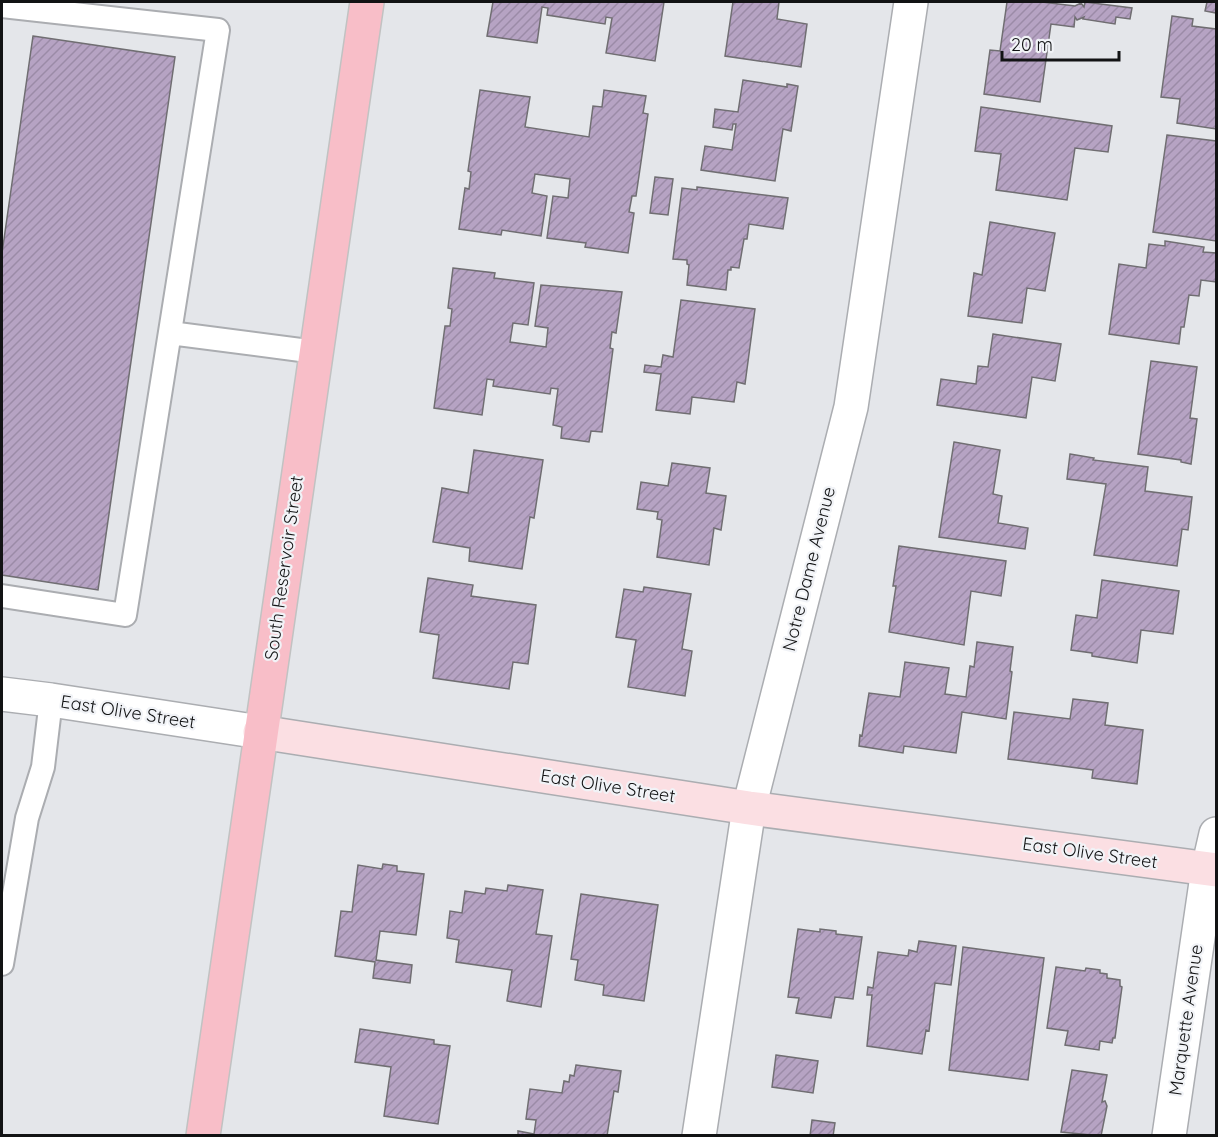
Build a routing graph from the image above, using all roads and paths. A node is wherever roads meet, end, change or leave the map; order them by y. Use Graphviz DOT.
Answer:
graph roads {
  1 [pos="367,2"];
  2 [pos="912,2"];
  3 [pos="2,6"];
  4 [pos="170,333"];
  5 [pos="316,352"];
  6 [pos="2,596"];
  7 [pos="2,694"];
  8 [pos="51,700"];
  9 [pos="260,732"];
  10 [pos="749,808"];
  11 [pos="1216,834"];
  12 [pos="1212,869"];
  13 [pos="2,963"];
  14 [pos="203,1136"];
  15 [pos="699,1136"];
  16 [pos="1169,1136"];
  1 -- 5 [label="main road, South Reservoir Street"];
  2 -- 10 [label="street, Notre Dame Avenue"];
  3 -- 4 [label="lane"];
  4 -- 5 [label="lane"];
  4 -- 6 [label="lane"];
  5 -- 9 [label="main road, South Reservoir Street"];
  7 -- 8 [label="street, East Olive Street"];
  8 -- 9 [label="street, East Olive Street"];
  8 -- 13 [label="lane"];
  9 -- 10 [label="street, East Olive Street"];
  9 -- 14 [label="main road, South Reservoir Street"];
  10 -- 12 [label="street, East Olive Street"];
  10 -- 15 [label="street, Notre Dame Avenue"];
  11 -- 12 [label="street, Marquette Avenue"];
  12 -- 16 [label="street, Marquette Avenue"];
}
